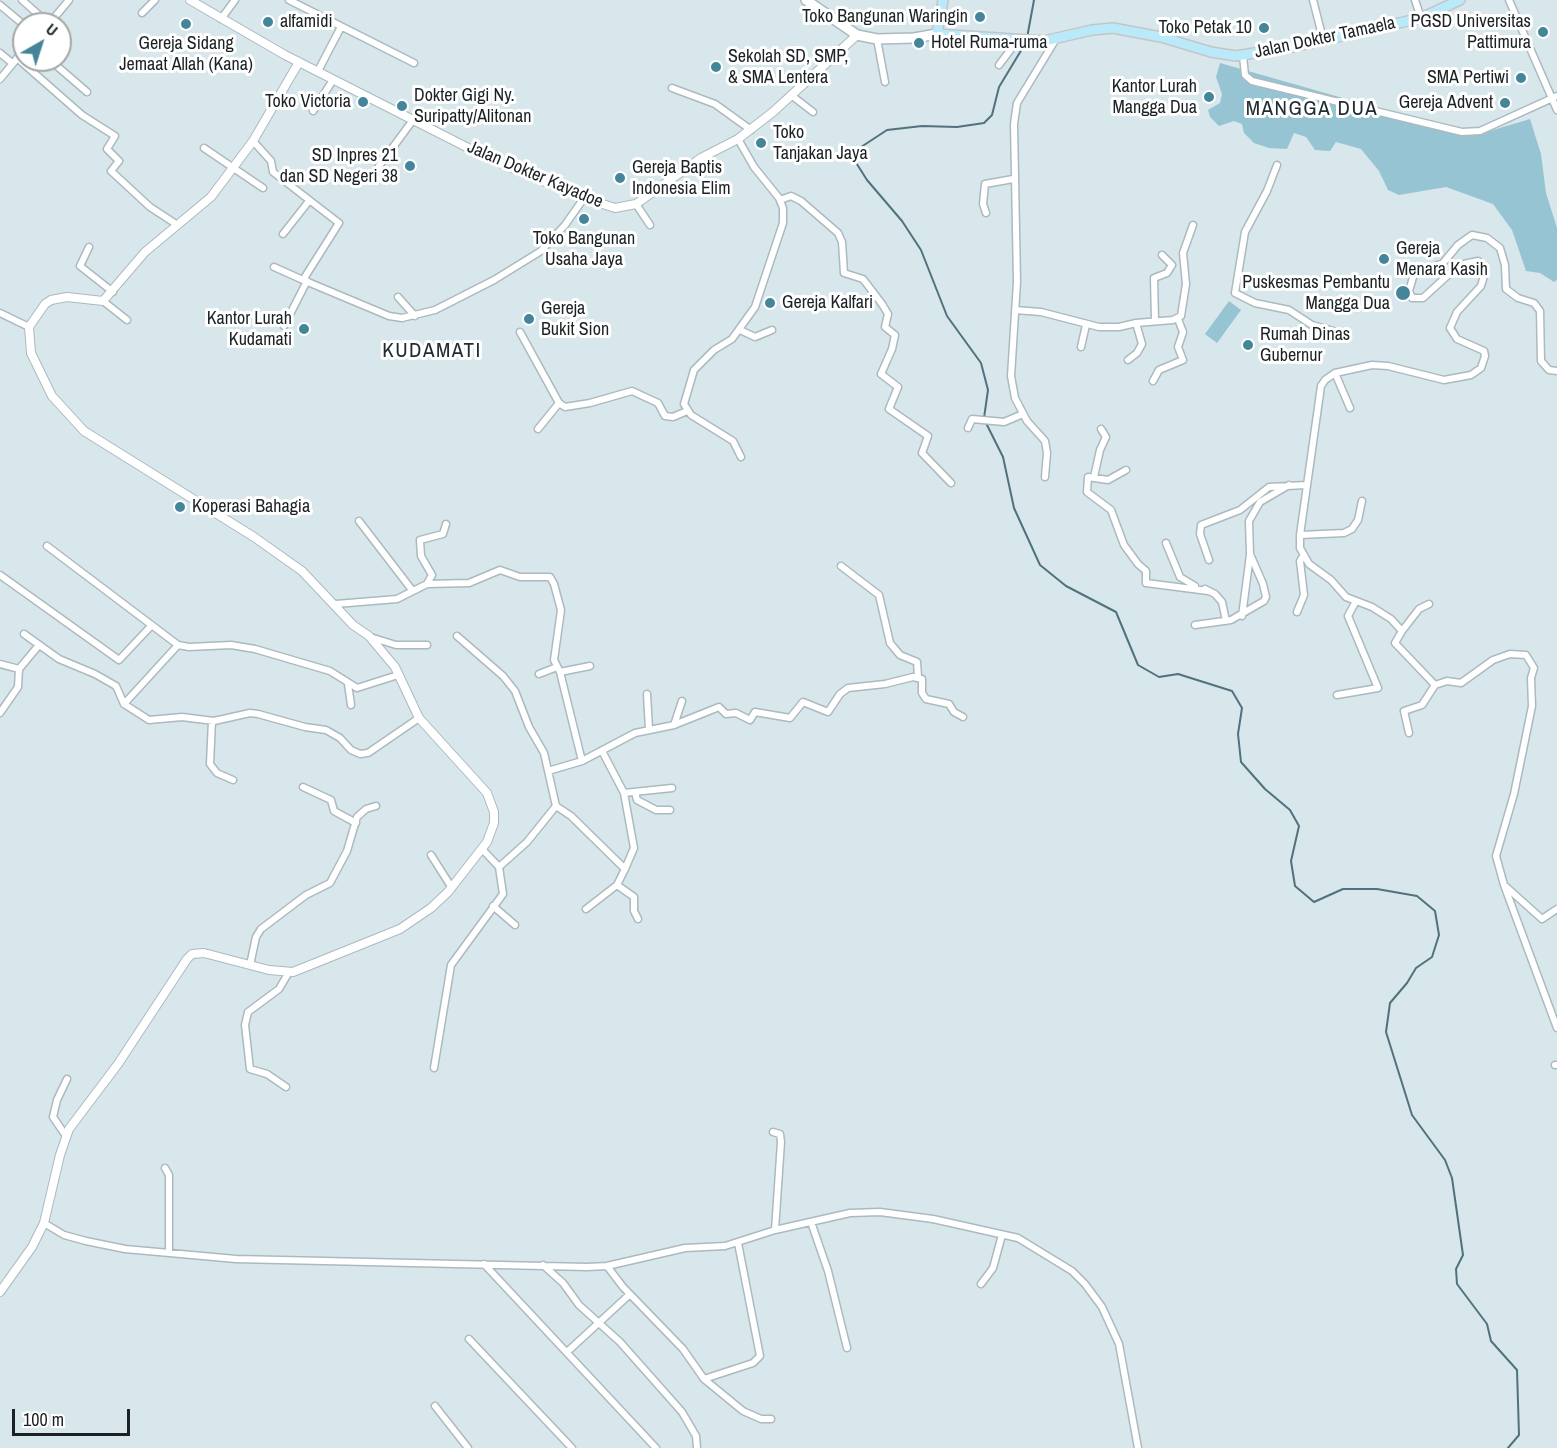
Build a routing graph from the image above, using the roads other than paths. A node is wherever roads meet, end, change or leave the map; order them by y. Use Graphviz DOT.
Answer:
graph roads {
  1 [pos="22,0"];
  2 [pos="69,0"];
  3 [pos="155,0"];
  4 [pos="190,0"];
  5 [pos="235,0"];
  6 [pos="289,0"];
  7 [pos="806,0"];
  8 [pos="943,0"];
  9 [pos="1313,0"];
  10 [pos="1415,0"];
  11 [pos="1460,0"];
  12 [pos="1509,0"];
  13 [pos="0,5"];
  14 [pos="36,12"];
  15 [pos="59,12"];
  16 [pos="142,13"];
  17 [pos="12,15"];
  18 [pos="1421,18"];
  19 [pos="221,19"];
  20 [pos="341,27"];
  21 [pos="938,33"];
  22 [pos="857,35"];
  23 [pos="877,39"];
  24 [pos="1013,39"];
  25 [pos="1056,39"];
  26 [pos="1323,39"];
  27 [pos="1243,56"];
  28 [pos="299,62"];
  29 [pos="414,63"];
  30 [pos="12,65"];
  31 [pos="999,65"];
  32 [pos="318,70"];
  33 [pos="29,72"];
  34 [pos="64,72"];
  35 [pos="0,79"];
  36 [pos="333,80"];
  37 [pos="885,82"];
  38 [pos="672,88"];
  39 [pos="87,92"];
  40 [pos="791,95"];
  41 [pos="1554,97"];
  42 [pos="1557,110"];
  43 [pos="313,111"];
  44 [pos="813,112"];
  45 [pos="413,120"];
  46 [pos="751,130"];
  47 [pos="738,139"];
  48 [pos="253,141"];
  49 [pos="204,148"];
  50 [pos="1277,165"];
  51 [pos="233,168"];
  52 [pos="371,177"];
  53 [pos="1013,178"];
  54 [pos="262,188"];
  55 [pos="584,198"];
  56 [pos="780,200"];
  57 [pos="309,201"];
  58 [pos="636,204"];
  59 [pos="986,213"];
  60 [pos="176,224"];
  61 [pos="650,225"];
  62 [pos="1193,225"];
  63 [pos="283,234"];
  64 [pos="89,247"];
  65 [pos="1162,255"];
  66 [pos="274,267"];
  67 [pos="305,280"];
  68 [pos="113,292"];
  69 [pos="398,297"];
  70 [pos="103,301"];
  71 [pos="1016,310"];
  72 [pos="0,313"];
  73 [pos="415,316"];
  74 [pos="1178,319"];
  75 [pos="127,320"];
  76 [pos="1155,320"];
  77 [pos="1136,323"];
  78 [pos="1086,325"];
  79 [pos="284,326"];
  80 [pos="28,327"];
  81 [pos="740,330"];
  82 [pos="772,330"];
  83 [pos="520,332"];
  84 [pos="1340,333"];
  85 [pos="1081,347"];
  86 [pos="1128,360"];
  87 [pos="1557,371"];
  88 [pos="1335,373"];
  89 [pos="1153,381"];
  90 [pos="559,403"];
  91 [pos="1350,408"];
  92 [pos="687,411"];
  93 [pos="1023,414"];
  94 [pos="969,428"];
  95 [pos="538,429"];
  96 [pos="1101,429"];
  97 [pos="741,457"];
  98 [pos="1126,470"];
  99 [pos="1045,477"];
  100 [pos="1094,477"];
  101 [pos="951,483"];
  102 [pos="1289,485"];
  103 [pos="1305,485"];
  104 [pos="1362,501"];
  105 [pos="359,521"];
  106 [pos="446,524"];
  107 [pos="1300,535"];
  108 [pos="1166,543"];
  109 [pos="47,546"];
  110 [pos="1250,554"];
  111 [pos="1304,555"];
  112 [pos="1209,560"];
  113 [pos="841,566"];
  114 [pos="0,574"];
  115 [pos="427,584"];
  116 [pos="412,591"];
  117 [pos="1208,591"];
  118 [pos="1356,601"];
  119 [pos="336,604"];
  120 [pos="1429,604"];
  121 [pos="1297,612"];
  122 [pos="1242,616"];
  123 [pos="1226,621"];
  124 [pos="1195,625"];
  125 [pos="151,626"];
  126 [pos="1402,631"];
  127 [pos="24,633"];
  128 [pos="369,636"];
  129 [pos="457,636"];
  130 [pos="39,645"];
  131 [pos="178,645"];
  132 [pos="427,645"];
  133 [pos="0,664"];
  134 [pos="590,666"];
  135 [pos="19,669"];
  136 [pos="558,670"];
  137 [pos="539,674"];
  138 [pos="398,675"];
  139 [pos="918,677"];
  140 [pos="348,684"];
  141 [pos="1435,685"];
  142 [pos="647,694"];
  143 [pos="1337,695"];
  144 [pos="682,700"];
  145 [pos="124,704"];
  146 [pos="351,705"];
  147 [pos="0,713"];
  148 [pos="963,717"];
  149 [pos="419,718"];
  150 [pos="212,721"];
  151 [pos="674,724"];
  152 [pos="649,729"];
  153 [pos="1409,734"];
  154 [pos="602,750"];
  155 [pos="582,760"];
  156 [pos="548,771"];
  157 [pos="233,780"];
  158 [pos="303,787"];
  159 [pos="672,788"];
  160 [pos="635,792"];
  161 [pos="624,793"];
  162 [pos="376,806"];
  163 [pos="556,806"];
  164 [pos="670,810"];
  165 [pos="356,823"];
  166 [pos="482,849"];
  167 [pos="431,855"];
  168 [pos="499,867"];
  169 [pos="625,869"];
  170 [pos="617,885"];
  171 [pos="1504,885"];
  172 [pos="452,888"];
  173 [pos="494,906"];
  174 [pos="586,909"];
  175 [pos="1557,909"];
  176 [pos="638,919"];
  177 [pos="515,925"];
  178 [pos="250,965"];
  179 [pos="289,972"];
  180 [pos="1557,1028"];
  181 [pos="434,1068"];
  182 [pos="67,1079"];
  183 [pos="286,1087"];
  184 [pos="773,1132"];
  185 [pos="66,1136"];
  186 [pos="165,1168"];
  187 [pos="811,1222"];
  188 [pos="44,1223"];
  189 [pos="775,1230"];
  190 [pos="1002,1234"];
  191 [pos="738,1243"];
  192 [pos="169,1253"];
  193 [pos="484,1264"];
  194 [pos="543,1264"];
  195 [pos="607,1266"];
  196 [pos="981,1284"];
  197 [pos="0,1292"];
  198 [pos="629,1294"];
  199 [pos="599,1323"];
  200 [pos="470,1339"];
  201 [pos="847,1348"];
  202 [pos="567,1352"];
  203 [pos="704,1379"];
  204 [pos="435,1406"];
  205 [pos="771,1419"];
  206 [pos="468,1448"];
  207 [pos="572,1448"];
  208 [pos="656,1448"];
  209 [pos="697,1448"];
  210 [pos="1138,1448"];
  1 -- 14 [label="street"];
  2 -- 15 [label="street"];
  3 -- 16 [label="street"];
  4 -- 19 [label="street, Jalan Dokter Kayadoe"];
  5 -- 19 [label="street"];
  6 -- 20 [label="street"];
  7 -- 22 [label="main road"];
  8 -- 21 [label="main road"];
  9 -- 26 [label="street"];
  10 -- 18 [label="street"];
  11 -- 18 [label="main road, Jalan Dokter Tamaela"];
  12 -- 41 [label="street"];
  13 -- 17 [label="street"];
  18 -- 26 [label="main road, Jalan Dokter Tamaela"];
  19 -- 28 [label="street, Jalan Dokter Kayadoe"];
  20 -- 29 [label="street"];
  20 -- 32 [label="street"];
  21 -- 23 [label="main road"];
  21 -- 24 [label="main road, Jalan Dokter Tamaela"];
  22 -- 23 [label="main road"];
  22 -- 40 [label="street"];
  23 -- 37 [label="street"];
  24 -- 25 [label="main road, Jalan Dokter Tamaela"];
  24 -- 31 [label="street"];
  25 -- 27 [label="main road, Jalan Dokter Tamaela"];
  25 -- 53 [label="street"];
  26 -- 27 [label="main road, Jalan Dokter Tamaela"];
  27 -- 41 [label="street"];
  28 -- 32 [label="street, Jalan Dokter Kayadoe"];
  28 -- 48 [label="street"];
  30 -- 35 [label="street"];
  32 -- 36 [label="street, Jalan Dokter Kayadoe"];
  33 -- 60 [label="street"];
  34 -- 39 [label="street"];
  36 -- 43 [label="street"];
  36 -- 45 [label="street, Jalan Dokter Kayadoe"];
  38 -- 46 [label="street"];
  40 -- 44 [label="street"];
  40 -- 46 [label="street"];
  41 -- 42 [label="street"];
  45 -- 52 [label="street"];
  45 -- 55 [label="street, Jalan Dokter Kayadoe"];
  46 -- 47 [label="street"];
  47 -- 56 [label="street"];
  47 -- 58 [label="street"];
  48 -- 51 [label="street"];
  48 -- 57 [label="street"];
  49 -- 51 [label="street"];
  50 -- 84 [label="street"];
  51 -- 54 [label="street"];
  51 -- 60 [label="street"];
  53 -- 59 [label="street"];
  53 -- 71 [label="street"];
  55 -- 58 [label="street, Jalan Dokter Kayadoe"];
  55 -- 73 [label="street"];
  56 -- 81 [label="street"];
  56 -- 101 [label="street"];
  57 -- 63 [label="street"];
  57 -- 67 [label="street"];
  58 -- 61 [label="street"];
  60 -- 68 [label="street"];
  62 -- 74 [label="street"];
  64 -- 68 [label="street"];
  65 -- 76 [label="street"];
  66 -- 67 [label="street"];
  67 -- 73 [label="street"];
  67 -- 79 [label="street"];
  68 -- 70 [label="street"];
  69 -- 73 [label="street"];
  70 -- 75 [label="street"];
  70 -- 80 [label="street"];
  71 -- 78 [label="street"];
  71 -- 93 [label="street"];
  72 -- 80 [label="street"];
  74 -- 76 [label="street"];
  74 -- 89 [label="street"];
  76 -- 77 [label="street"];
  77 -- 78 [label="street"];
  77 -- 86 [label="street"];
  78 -- 85 [label="street"];
  80 -- 119 [label="street"];
  81 -- 82 [label="street"];
  81 -- 92 [label="street"];
  83 -- 90 [label="street"];
  87 -- 88 [label="street"];
  88 -- 91 [label="street"];
  88 -- 103 [label="street"];
  90 -- 92 [label="street"];
  90 -- 95 [label="street"];
  92 -- 97 [label="street"];
  93 -- 94 [label="street"];
  93 -- 99 [label="street"];
  96 -- 100 [label="street"];
  98 -- 100 [label="street"];
  100 -- 117 [label="street"];
  102 -- 103 [label="street"];
  102 -- 110 [label="street"];
  102 -- 112 [label="street"];
  103 -- 107 [label="street"];
  104 -- 107 [label="street"];
  105 -- 116 [label="street"];
  106 -- 115 [label="street"];
  107 -- 111 [label="street"];
  108 -- 117 [label="street"];
  109 -- 125 [label="street"];
  110 -- 122 [label="street"];
  110 -- 122 [label="street"];
  111 -- 118 [label="street"];
  111 -- 121 [label="street"];
  113 -- 139 [label="street"];
  114 -- 125 [label="street"];
  115 -- 116 [label="street"];
  115 -- 136 [label="street"];
  116 -- 119 [label="street"];
  117 -- 123 [label="street"];
  118 -- 126 [label="street"];
  118 -- 143 [label="street"];
  119 -- 128 [label="street"];
  120 -- 126 [label="street"];
  122 -- 123 [label="street"];
  123 -- 124 [label="street"];
  125 -- 131 [label="street"];
  126 -- 141 [label="street"];
  127 -- 130 [label="street"];
  128 -- 132 [label="street"];
  128 -- 138 [label="street"];
  129 -- 156 [label="street"];
  130 -- 135 [label="street"];
  130 -- 145 [label="street"];
  131 -- 140 [label="street"];
  131 -- 145 [label="street"];
  133 -- 135 [label="street"];
  134 -- 136 [label="street"];
  135 -- 147 [label="street"];
  136 -- 137 [label="street"];
  136 -- 155 [label="street"];
  138 -- 140 [label="street"];
  138 -- 149 [label="street"];
  139 -- 148 [label="street"];
  139 -- 151 [label="street"];
  140 -- 146 [label="street"];
  141 -- 153 [label="street"];
  141 -- 171 [label="street"];
  142 -- 152 [label="street"];
  144 -- 151 [label="street"];
  145 -- 150 [label="street"];
  149 -- 150 [label="street"];
  149 -- 166 [label="street"];
  150 -- 157 [label="street"];
  151 -- 152 [label="street"];
  152 -- 154 [label="street"];
  154 -- 155 [label="street"];
  154 -- 161 [label="street"];
  155 -- 156 [label="street"];
  156 -- 163 [label="street"];
  158 -- 165 [label="street"];
  159 -- 160 [label="street"];
  160 -- 161 [label="street"];
  160 -- 164 [label="street"];
  161 -- 169 [label="street"];
  162 -- 165 [label="street"];
  163 -- 168 [label="street"];
  163 -- 169 [label="street"];
  165 -- 178 [label="street"];
  166 -- 168 [label="street"];
  166 -- 172 [label="street"];
  167 -- 172 [label="street"];
  168 -- 173 [label="street"];
  169 -- 170 [label="street"];
  170 -- 174 [label="street"];
  170 -- 176 [label="street"];
  171 -- 175 [label="street"];
  171 -- 180 [label="street"];
  172 -- 179 [label="street"];
  173 -- 177 [label="street"];
  173 -- 181 [label="street"];
  178 -- 179 [label="street"];
  178 -- 185 [label="street"];
  179 -- 183 [label="street"];
  182 -- 185 [label="street"];
  184 -- 189 [label="street"];
  185 -- 188 [label="street"];
  186 -- 192 [label="street"];
  187 -- 189 [label="street"];
  187 -- 190 [label="street"];
  187 -- 201 [label="street"];
  188 -- 192 [label="street"];
  188 -- 197 [label="street"];
  189 -- 191 [label="street"];
  190 -- 196 [label="street"];
  190 -- 210 [label="street"];
  191 -- 195 [label="street"];
  191 -- 203 [label="street"];
  192 -- 193 [label="street"];
  193 -- 194 [label="street"];
  193 -- 202 [label="street"];
  194 -- 195 [label="street"];
  194 -- 199 [label="street"];
  195 -- 198 [label="street"];
  198 -- 199 [label="street"];
  198 -- 203 [label="street"];
  199 -- 202 [label="street"];
  199 -- 209 [label="street"];
  200 -- 207 [label="street"];
  202 -- 208 [label="street"];
  203 -- 205 [label="street"];
  204 -- 206 [label="street"];
}
